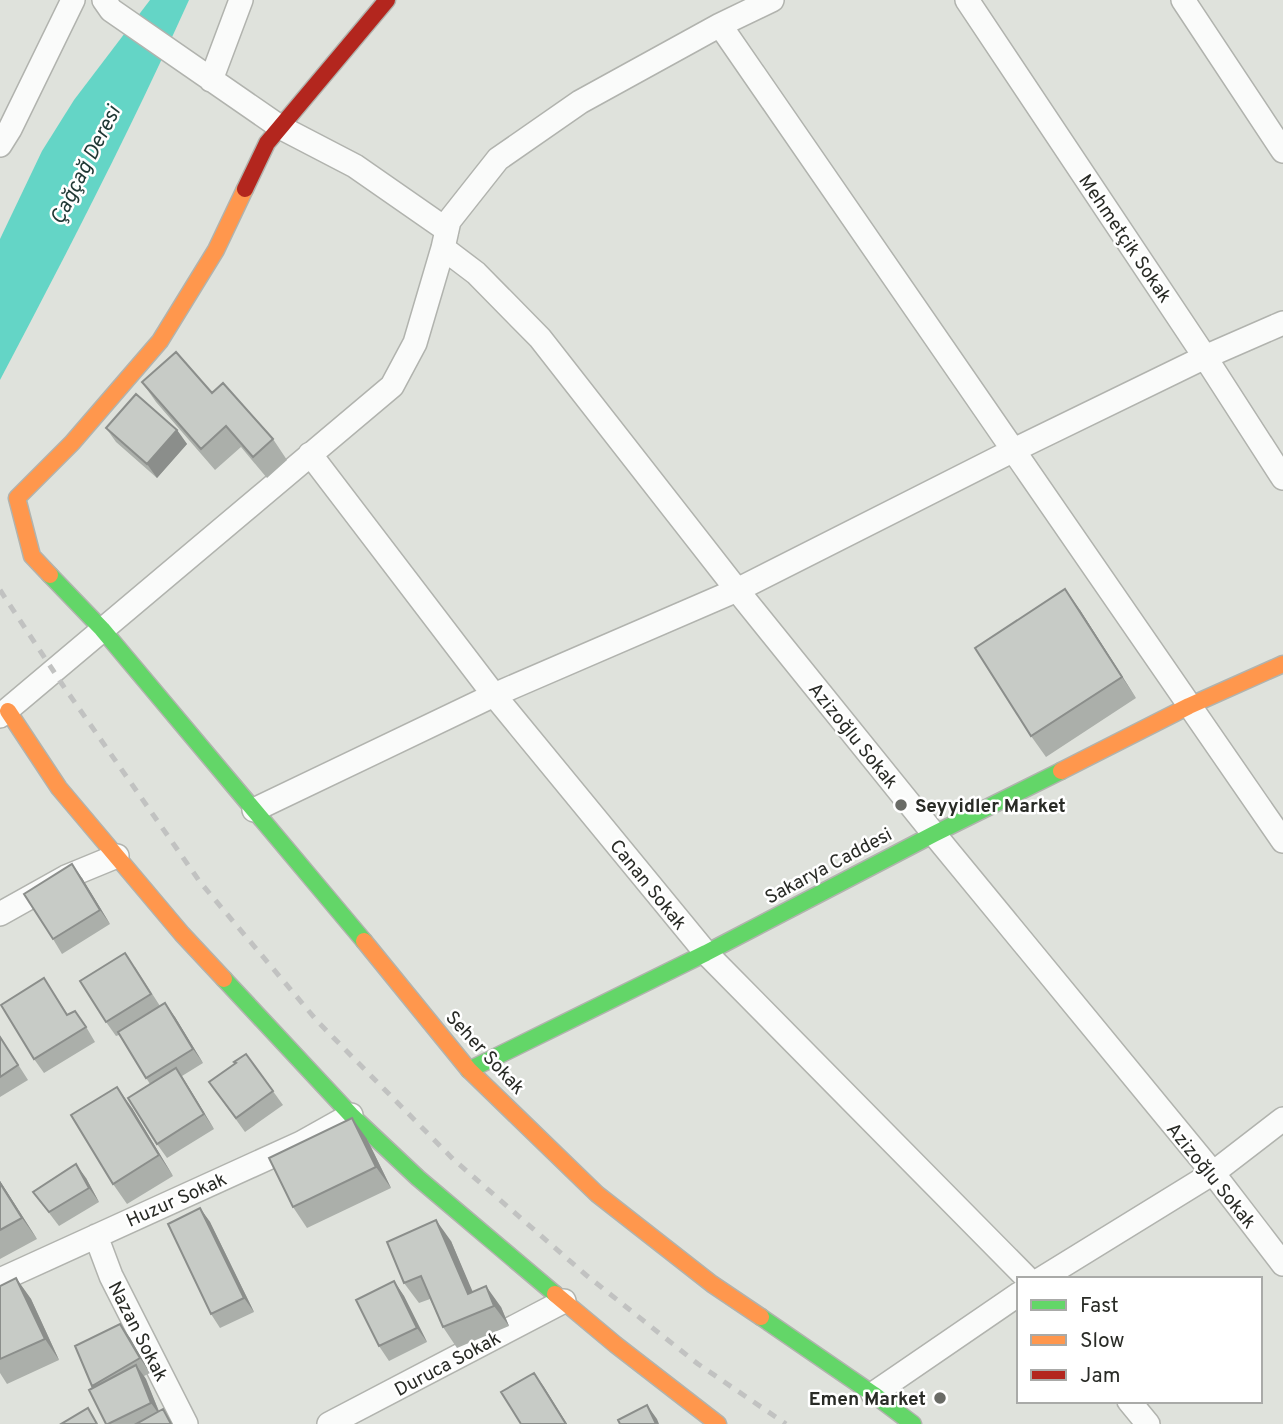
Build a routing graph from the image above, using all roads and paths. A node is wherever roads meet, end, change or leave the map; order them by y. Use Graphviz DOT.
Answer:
graph roads {
  1 [pos="73,0"];
  2 [pos="241,0"];
  3 [pos="387,0"];
  4 [pos="772,0"];
  5 [pos="967,0"];
  6 [pos="1183,0"];
  7 [pos="108,5"];
  8 [pos="720,25"];
  9 [pos="211,80"];
  10 [pos="281,127"];
  11 [pos="0,145"];
  12 [pos="1283,151"];
  13 [pos="445,239"];
  14 [pos="1283,323"];
  15 [pos="1205,357"];
  16 [pos="1014,450"];
  17 [pos="310,454"];
  18 [pos="1283,478"];
  19 [pos="737,590"];
  20 [pos="102,629"];
  21 [pos="1283,664"];
  22 [pos="495,695"];
  23 [pos="1189,706"];
  24 [pos="4,713"];
  25 [pos="254,810"];
  26 [pos="934,834"];
  27 [pos="1283,841"];
  28 [pos="117,856"];
  29 [pos="0,914"];
  30 [pos="706,953"];
  31 [pos="470,1070"];
  32 [pos="351,1115"];
  33 [pos="1283,1119"];
  34 [pos="1213,1173"];
  35 [pos="96,1236"];
  36 [pos="1283,1264"];
  37 [pos="1026,1277"];
  38 [pos="1044,1277"];
  39 [pos="0,1280"];
  40 [pos="1017,1295"];
  41 [pos="564,1301"];
  42 [pos="873,1394"];
  43 [pos="1131,1403"];
  44 [pos="186,1424"];
  45 [pos="329,1424"];
  46 [pos="718,1424"];
  47 [pos="913,1424"];
  48 [pos="1148,1424"];
  1 -- 11 [label="street"];
  2 -- 9 [label="street"];
  3 -- 10 [label="street"];
  4 -- 8 [label="street"];
  5 -- 15 [label="street, Mehmetçik Sokak"];
  6 -- 12 [label="street"];
  7 -- 9 [label="street, Azizoğlu Sokak"];
  8 -- 13 [label="street"];
  8 -- 16 [label="street"];
  9 -- 10 [label="street, Azizoğlu Sokak"];
  10 -- 13 [label="street, Azizoğlu Sokak"];
  10 -- 20 [label="street, Seher Sokak"];
  13 -- 17 [label="street"];
  13 -- 19 [label="street, Azizoğlu Sokak"];
  14 -- 15 [label="street"];
  15 -- 16 [label="street"];
  15 -- 18 [label="street, Mehmetçik Sokak"];
  16 -- 19 [label="street"];
  16 -- 23 [label="street"];
  17 -- 20 [label="street"];
  17 -- 22 [label="street, Canan Sokak"];
  19 -- 22 [label="street"];
  19 -- 26 [label="street, Azizoğlu Sokak"];
  20 -- 24 [label="street"];
  20 -- 25 [label="street, Seher Sokak"];
  21 -- 23 [label="street, Sakarya Caddesi"];
  22 -- 25 [label="street"];
  22 -- 30 [label="street, Canan Sokak"];
  23 -- 26 [label="street, Sakarya Caddesi"];
  23 -- 27 [label="street"];
  24 -- 28 [label="street"];
  25 -- 31 [label="street, Seher Sokak"];
  26 -- 30 [label="street, Sakarya Caddesi"];
  26 -- 34 [label="street, Azizoğlu Sokak"];
  28 -- 29 [label="street"];
  28 -- 32 [label="street"];
  30 -- 31 [label="street, Sakarya Caddesi"];
  30 -- 37 [label="street, Canan Sokak"];
  31 -- 42 [label="street, Seher Sokak"];
  32 -- 35 [label="street, Huzur Sokak"];
  32 -- 41 [label="street"];
  33 -- 34 [label="street"];
  34 -- 36 [label="street, Azizoğlu Sokak"];
  34 -- 38 [label="street"];
  35 -- 39 [label="street, Huzur Sokak"];
  35 -- 44 [label="street, Nazan Sokak"];
  40 -- 42 [label="street"];
  41 -- 45 [label="street, Duruca Sokak"];
  41 -- 46 [label="street"];
  42 -- 47 [label="street, Seher Sokak"];
  43 -- 48 [label="street"];
}
